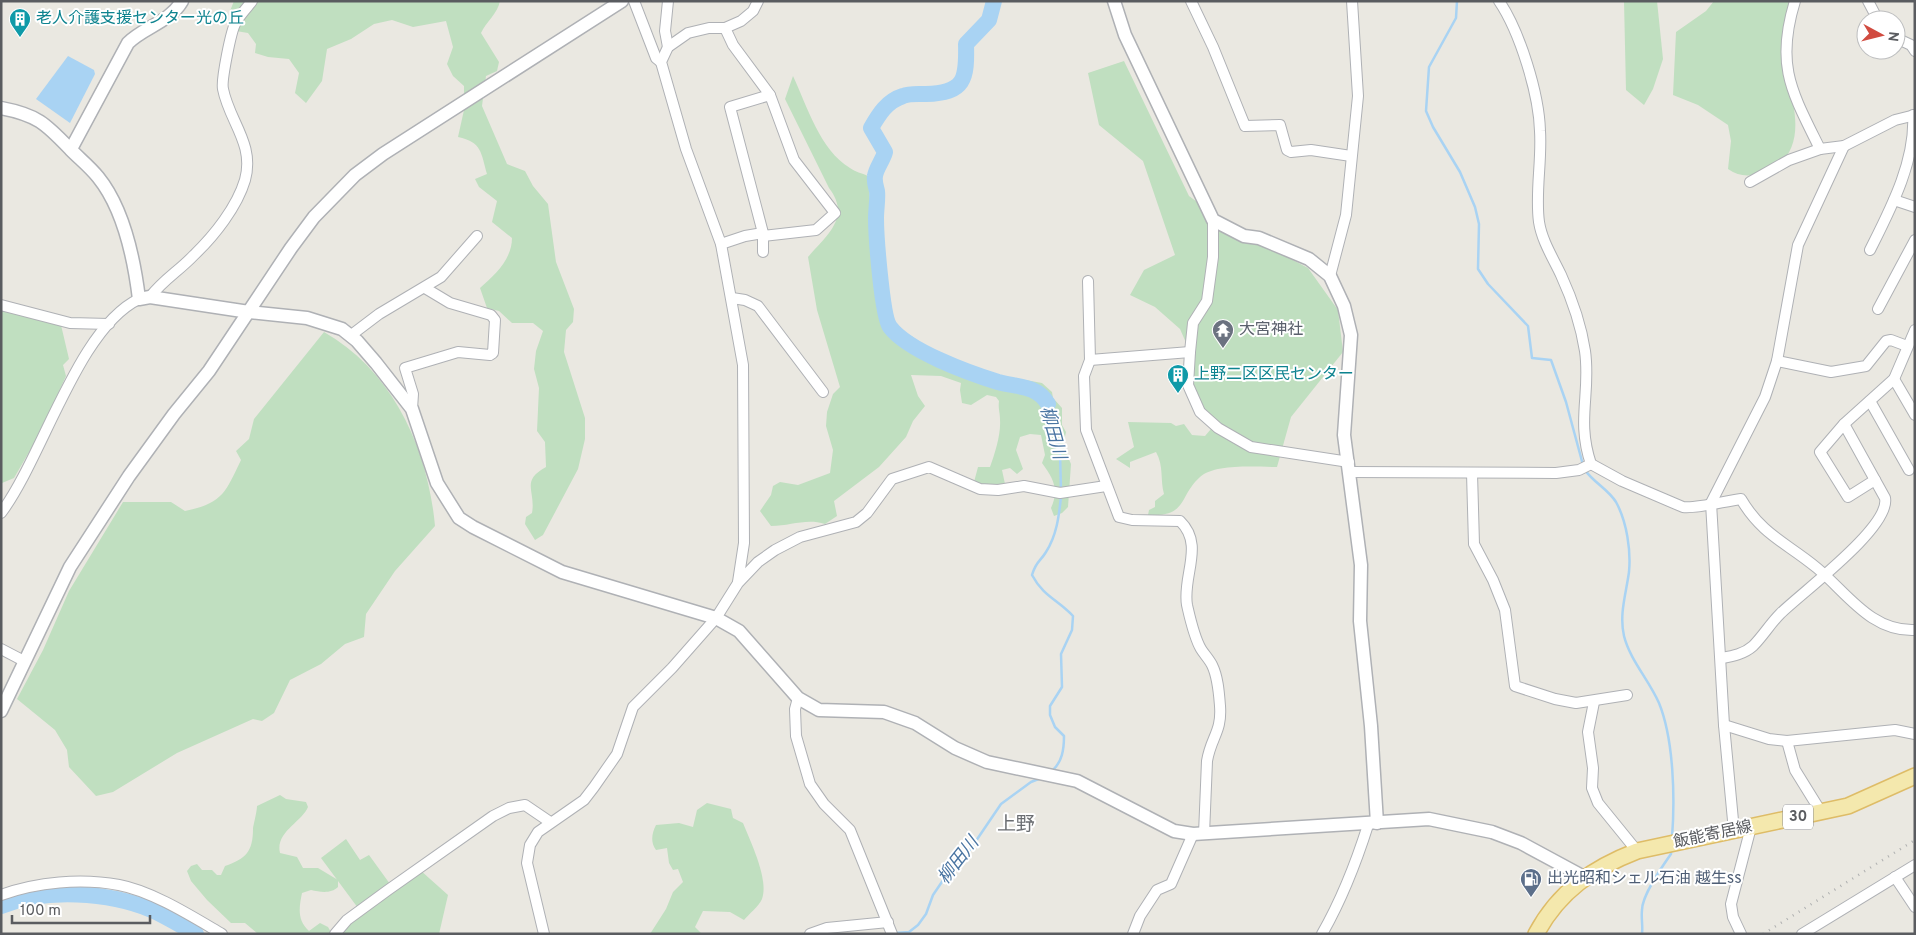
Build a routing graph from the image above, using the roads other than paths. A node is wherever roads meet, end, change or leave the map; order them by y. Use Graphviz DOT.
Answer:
graph roads {
  1 [pos="182,1"];
  2 [pos="252,1"];
  3 [pos="622,1"];
  4 [pos="634,1"];
  5 [pos="668,1"];
  6 [pos="758,1"];
  7 [pos="1114,1"];
  8 [pos="1191,1"];
  9 [pos="1352,1"];
  10 [pos="1499,1"];
  11 [pos="1795,1"];
  12 [pos="725,28"];
  13 [pos="1906,43"];
  14 [pos="668,47"];
  15 [pos="1915,51"];
  16 [pos="661,62"];
  17 [pos="770,95"];
  18 [pos="1,108"];
  19 [pos="1914,115"];
  20 [pos="1844,146"];
  21 [pos="1820,148"];
  22 [pos="71,149"];
  23 [pos="1351,156"];
  24 [pos="1750,182"];
  25 [pos="1894,200"];
  26 [pos="1915,207"];
  27 [pos="1213,220"];
  28 [pos="763,235"];
  29 [pos="477,236"];
  30 [pos="1915,240"];
  31 [pos="721,244"];
  32 [pos="1870,250"];
  33 [pos="763,252"];
  34 [pos="1330,276"];
  35 [pos="1088,281"];
  36 [pos="425,288"];
  37 [pos="145,298"];
  38 [pos="732,298"];
  39 [pos="1,305"];
  40 [pos="1878,309"];
  41 [pos="249,312"];
  42 [pos="109,324"];
  43 [pos="1915,330"];
  44 [pos="350,336"];
  45 [pos="1907,346"];
  46 [pos="1190,352"];
  47 [pos="1090,360"];
  48 [pos="1777,360"];
  49 [pos="1894,379"];
  50 [pos="823,392"];
  51 [pos="1870,401"];
  52 [pos="412,409"];
  53 [pos="1915,415"];
  54 [pos="1844,424"];
  55 [pos="1586,466"];
  56 [pos="1350,467"];
  57 [pos="1909,470"];
  58 [pos="1472,472"];
  59 [pos="1875,480"];
  60 [pos="1106,486"];
  61 [pos="1711,503"];
  62 [pos="1,513"];
  63 [pos="1824,574"];
  64 [pos="738,583"];
  65 [pos="716,618"];
  66 [pos="1915,630"];
  67 [pos="1,649"];
  68 [pos="1722,658"];
  69 [pos="24,661"];
  70 [pos="1626,695"];
  71 [pos="798,698"];
  72 [pos="1594,702"];
  73 [pos="1,711"];
  74 [pos="1724,725"];
  75 [pos="1915,734"];
  76 [pos="1787,740"];
  77 [pos="1915,776"];
  78 [pos="1821,812"];
  79 [pos="550,822"];
  80 [pos="1373,824"];
  81 [pos="1751,827"];
  82 [pos="1734,831"];
  83 [pos="1198,834"];
  84 [pos="1637,851"];
  85 [pos="1915,865"];
  86 [pos="1895,876"];
  87 [pos="1584,877"];
  88 [pos="1,895"];
  89 [pos="1915,907"];
  90 [pos="888,922"];
  91 [pos="222,934"];
  92 [pos="335,934"];
  93 [pos="544,934"];
  94 [pos="810,934"];
  95 [pos="892,934"];
  96 [pos="1133,934"];
  97 [pos="1322,934"];
  98 [pos="1536,934"];
  99 [pos="1741,934"];
  100 [pos="1802,934"];
  1 -- 22 [label="street"];
  2 -- 37 [label="street"];
  3 -- 41 [label="street"];
  4 -- 16 [label="street"];
  5 -- 14 [label="street"];
  6 -- 12 [label="street"];
  7 -- 27 [label="street"];
  8 -- 23 [label="street"];
  9 -- 23 [label="street"];
  10 -- 55 [label="street"];
  11 -- 21 [label="street"];
  12 -- 14 [label="street"];
  12 -- 17 [label="street"];
  13 -- 15 [label="street"];
  14 -- 16 [label="street"];
  16 -- 31 [label="street"];
  17 -- 28 [label="street"];
  17 -- 28 [label="street"];
  18 -- 22 [label="street"];
  19 -- 20 [label="street"];
  19 -- 25 [label="street"];
  20 -- 21 [label="street"];
  20 -- 48 [label="street"];
  21 -- 24 [label="street"];
  22 -- 37 [label="street"];
  23 -- 34 [label="street"];
  25 -- 26 [label="street"];
  25 -- 32 [label="street"];
  27 -- 34 [label="street"];
  27 -- 46 [label="street"];
  28 -- 31 [label="street"];
  28 -- 33 [label="street"];
  29 -- 36 [label="street"];
  30 -- 40 [label="street"];
  31 -- 38 [label="street"];
  34 -- 56 [label="street"];
  35 -- 47 [label="street"];
  36 -- 44 [label="street"];
  36 -- 52 [label="street"];
  37 -- 41 [label="street"];
  37 -- 42 [label="street"];
  38 -- 50 [label="street"];
  38 -- 64 [label="street"];
  39 -- 42 [label="street"];
  41 -- 44 [label="street"];
  41 -- 69 [label="street"];
  42 -- 62 [label="street"];
  43 -- 45 [label="street"];
  44 -- 52 [label="street"];
  45 -- 48 [label="street"];
  45 -- 49 [label="street"];
  46 -- 47 [label="street"];
  46 -- 56 [label="street"];
  47 -- 60 [label="street"];
  48 -- 61 [label="street"];
  49 -- 51 [label="street"];
  49 -- 53 [label="street"];
  51 -- 54 [label="street"];
  51 -- 57 [label="street"];
  52 -- 65 [label="street"];
  54 -- 59 [label="street"];
  54 -- 59 [label="street"];
  55 -- 58 [label="street"];
  55 -- 61 [label="street"];
  56 -- 58 [label="street"];
  56 -- 80 [label="street"];
  58 -- 72 [label="street"];
  59 -- 63 [label="street"];
  60 -- 64 [label="street"];
  60 -- 83 [label="street"];
  61 -- 63 [label="street"];
  61 -- 68 [label="street"];
  63 -- 66 [label="street"];
  63 -- 68 [label="street"];
  64 -- 65 [label="street"];
  65 -- 71 [label="street"];
  65 -- 79 [label="street"];
  67 -- 69 [label="street"];
  68 -- 74 [label="street"];
  69 -- 73 [label="street"];
  70 -- 72 [label="street"];
  71 -- 83 [label="street"];
  71 -- 90 [label="street"];
  72 -- 84 [label="street"];
  74 -- 76 [label="street"];
  74 -- 82 [label="street"];
  75 -- 76 [label="street"];
  76 -- 78 [label="street"];
  77 -- 78 [label="main road, 飯能寄居線 / 30"];
  78 -- 81 [label="main road, 飯能寄居線 / 30"];
  79 -- 92 [label="street"];
  79 -- 93 [label="street"];
  80 -- 83 [label="street"];
  80 -- 87 [label="street"];
  80 -- 97 [label="street"];
  81 -- 82 [label="main road, 飯能寄居線 / 30"];
  81 -- 99 [label="street"];
  82 -- 84 [label="main road, 飯能寄居線 / 30"];
  83 -- 96 [label="street"];
  84 -- 87 [label="main road, 飯能寄居線 / 30"];
  85 -- 86 [label="street"];
  86 -- 89 [label="street"];
  86 -- 100 [label="street"];
  87 -- 98 [label="main road, 飯能寄居線 / 30"];
  88 -- 91 [label="street"];
  90 -- 94 [label="street"];
  90 -- 95 [label="street"];
}
